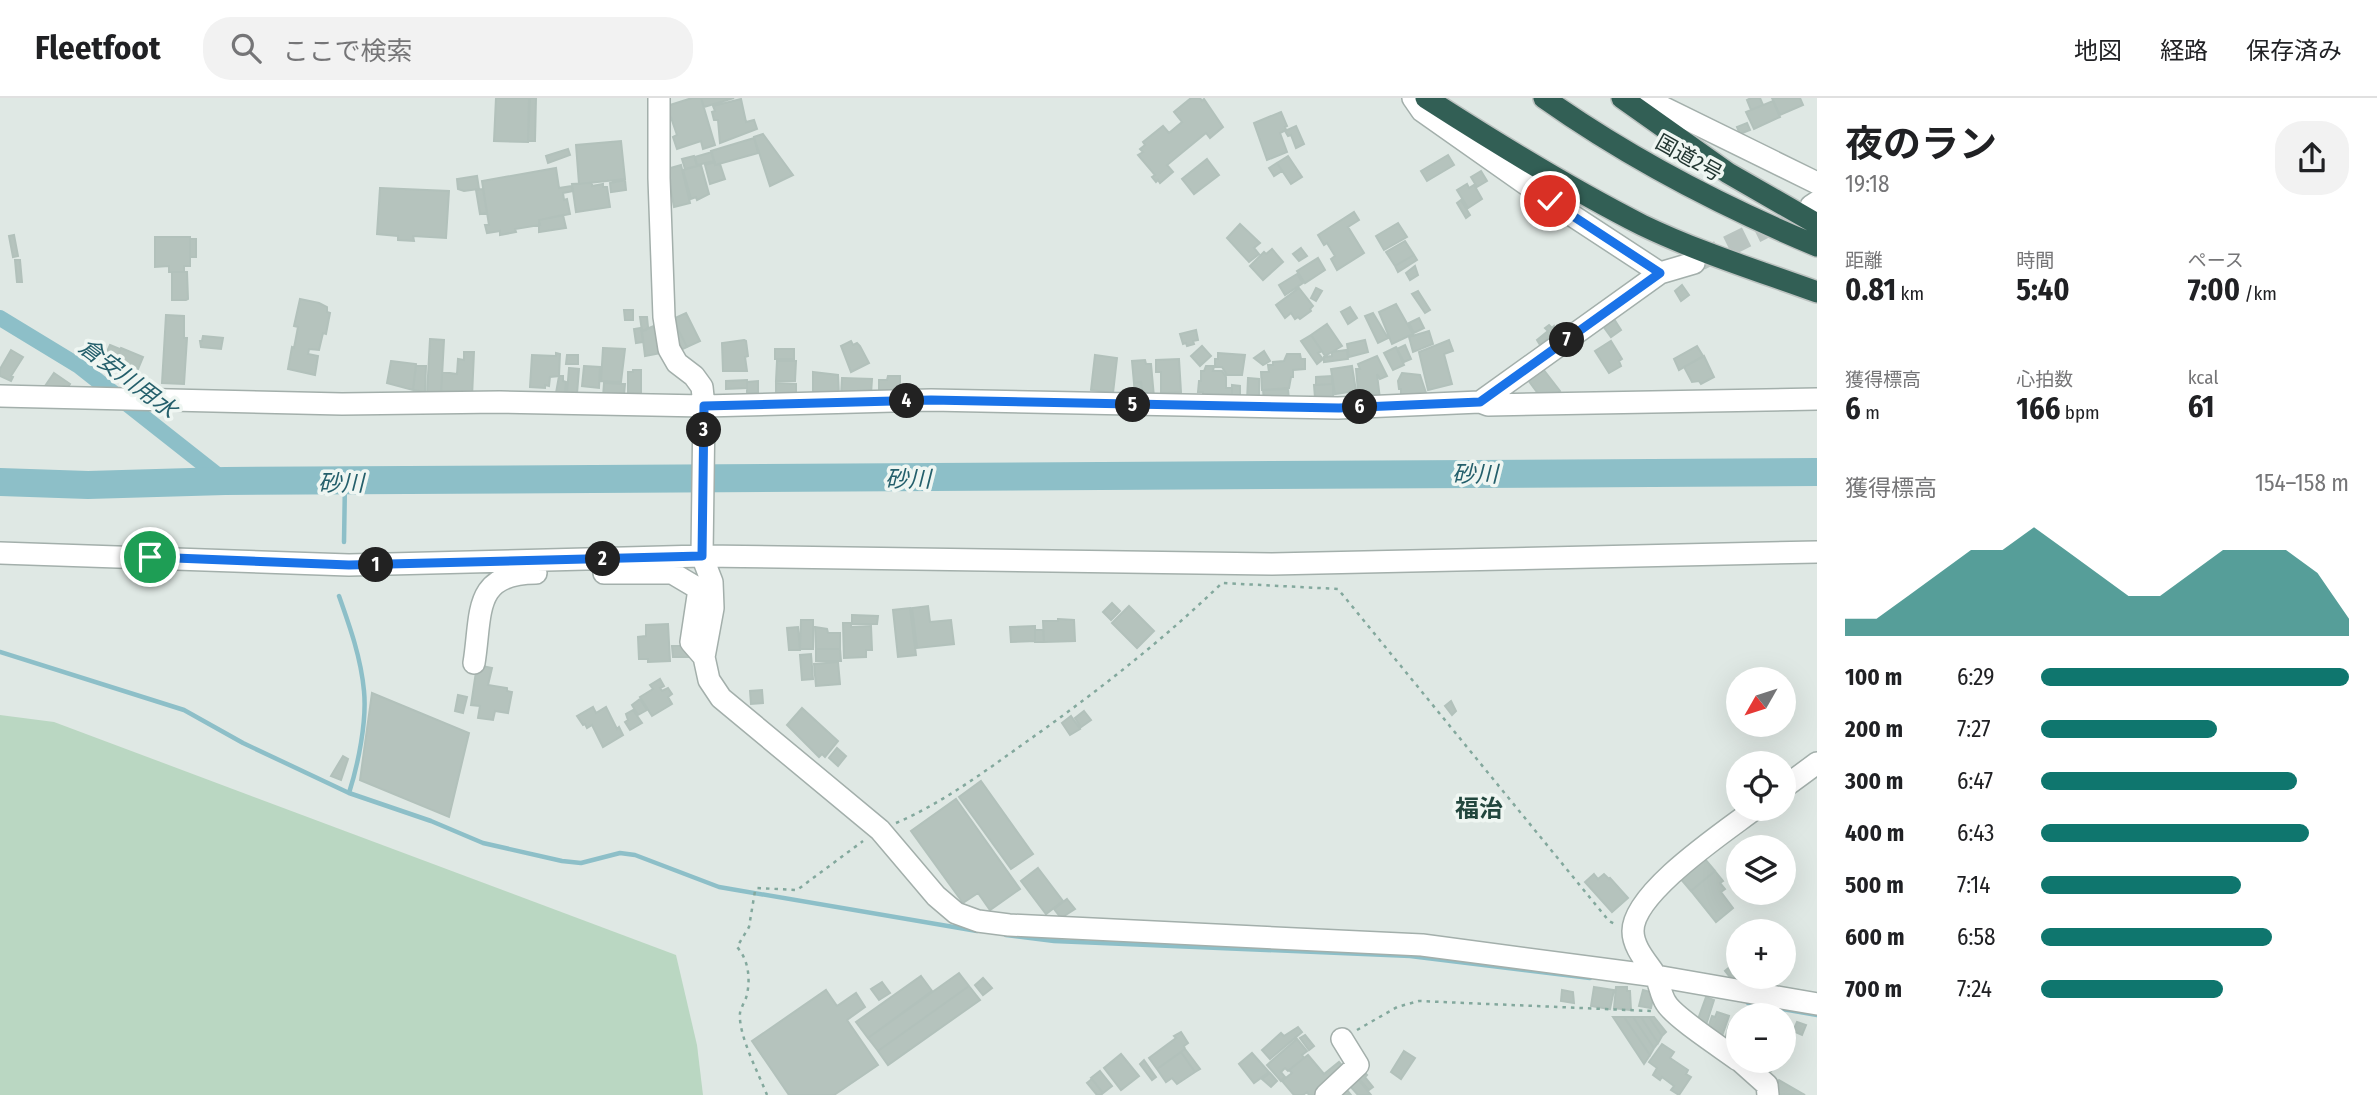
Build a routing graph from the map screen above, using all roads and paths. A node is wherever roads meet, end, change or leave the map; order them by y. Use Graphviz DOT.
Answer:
graph roads {
  1 [pos="659,98"];
  2 [pos="1413,98"];
  3 [pos="1426,98"];
  4 [pos="1544,98"];
  5 [pos="1622,98"];
  6 [pos="1644,98"];
  7 [pos="1817,183"];
  8 [pos="1815,211"];
  9 [pos="1817,246"];
  10 [pos="1694,263"];
  11 [pos="1660,273"];
  12 [pos="1817,292"];
  13 [pos="0,396"];
  14 [pos="1817,398"];
  15 [pos="1480,402"];
  16 [pos="704,406"];
  17 [pos="703,550"];
  18 [pos="1817,552"];
  19 [pos="0,553"];
  20 [pos="704,657"];
  21 [pos="474,663"];
  22 [pos="1817,763"];
  23 [pos="1796,778"];
  24 [pos="1739,821"];
  25 [pos="880,830"];
  26 [pos="1633,932"];
  27 [pos="1661,989"];
  28 [pos="1817,1004"];
  29 [pos="1342,1039"];
  30 [pos="1726,1049"];
  31 [pos="1753,1073"];
  32 [pos="767,1095"];
  33 [pos="1326,1095"];
  34 [pos="1768,1095"];
  1 -- 16 [label="street"];
  2 -- 11 [label="street"];
  3 -- 12 [label="highway"];
  4 -- 9 [label="highway, 国道2号"];
  5 -- 8 [label="highway"];
  6 -- 7 [label="street"];
  10 -- 11 [label="street"];
  11 -- 15 [label="street"];
  13 -- 16 [label="street"];
  14 -- 15 [label="street"];
  15 -- 16 [label="street"];
  16 -- 17 [label="street"];
  17 -- 18 [label="street"];
  17 -- 19 [label="street"];
  17 -- 20 [label="street"];
  20 -- 21 [label="street"];
  20 -- 25 [label="street"];
  22 -- 23 [label="street"];
  24 -- 26 [label="street"];
  25 -- 26 [label="path"];
  25 -- 27 [label="street"];
  25 -- 32 [label="path"];
  26 -- 27 [label="street"];
  27 -- 28 [label="street"];
  27 -- 29 [label="path"];
  27 -- 30 [label="street"];
  29 -- 33 [label="street"];
  31 -- 34 [label="street"];
}
